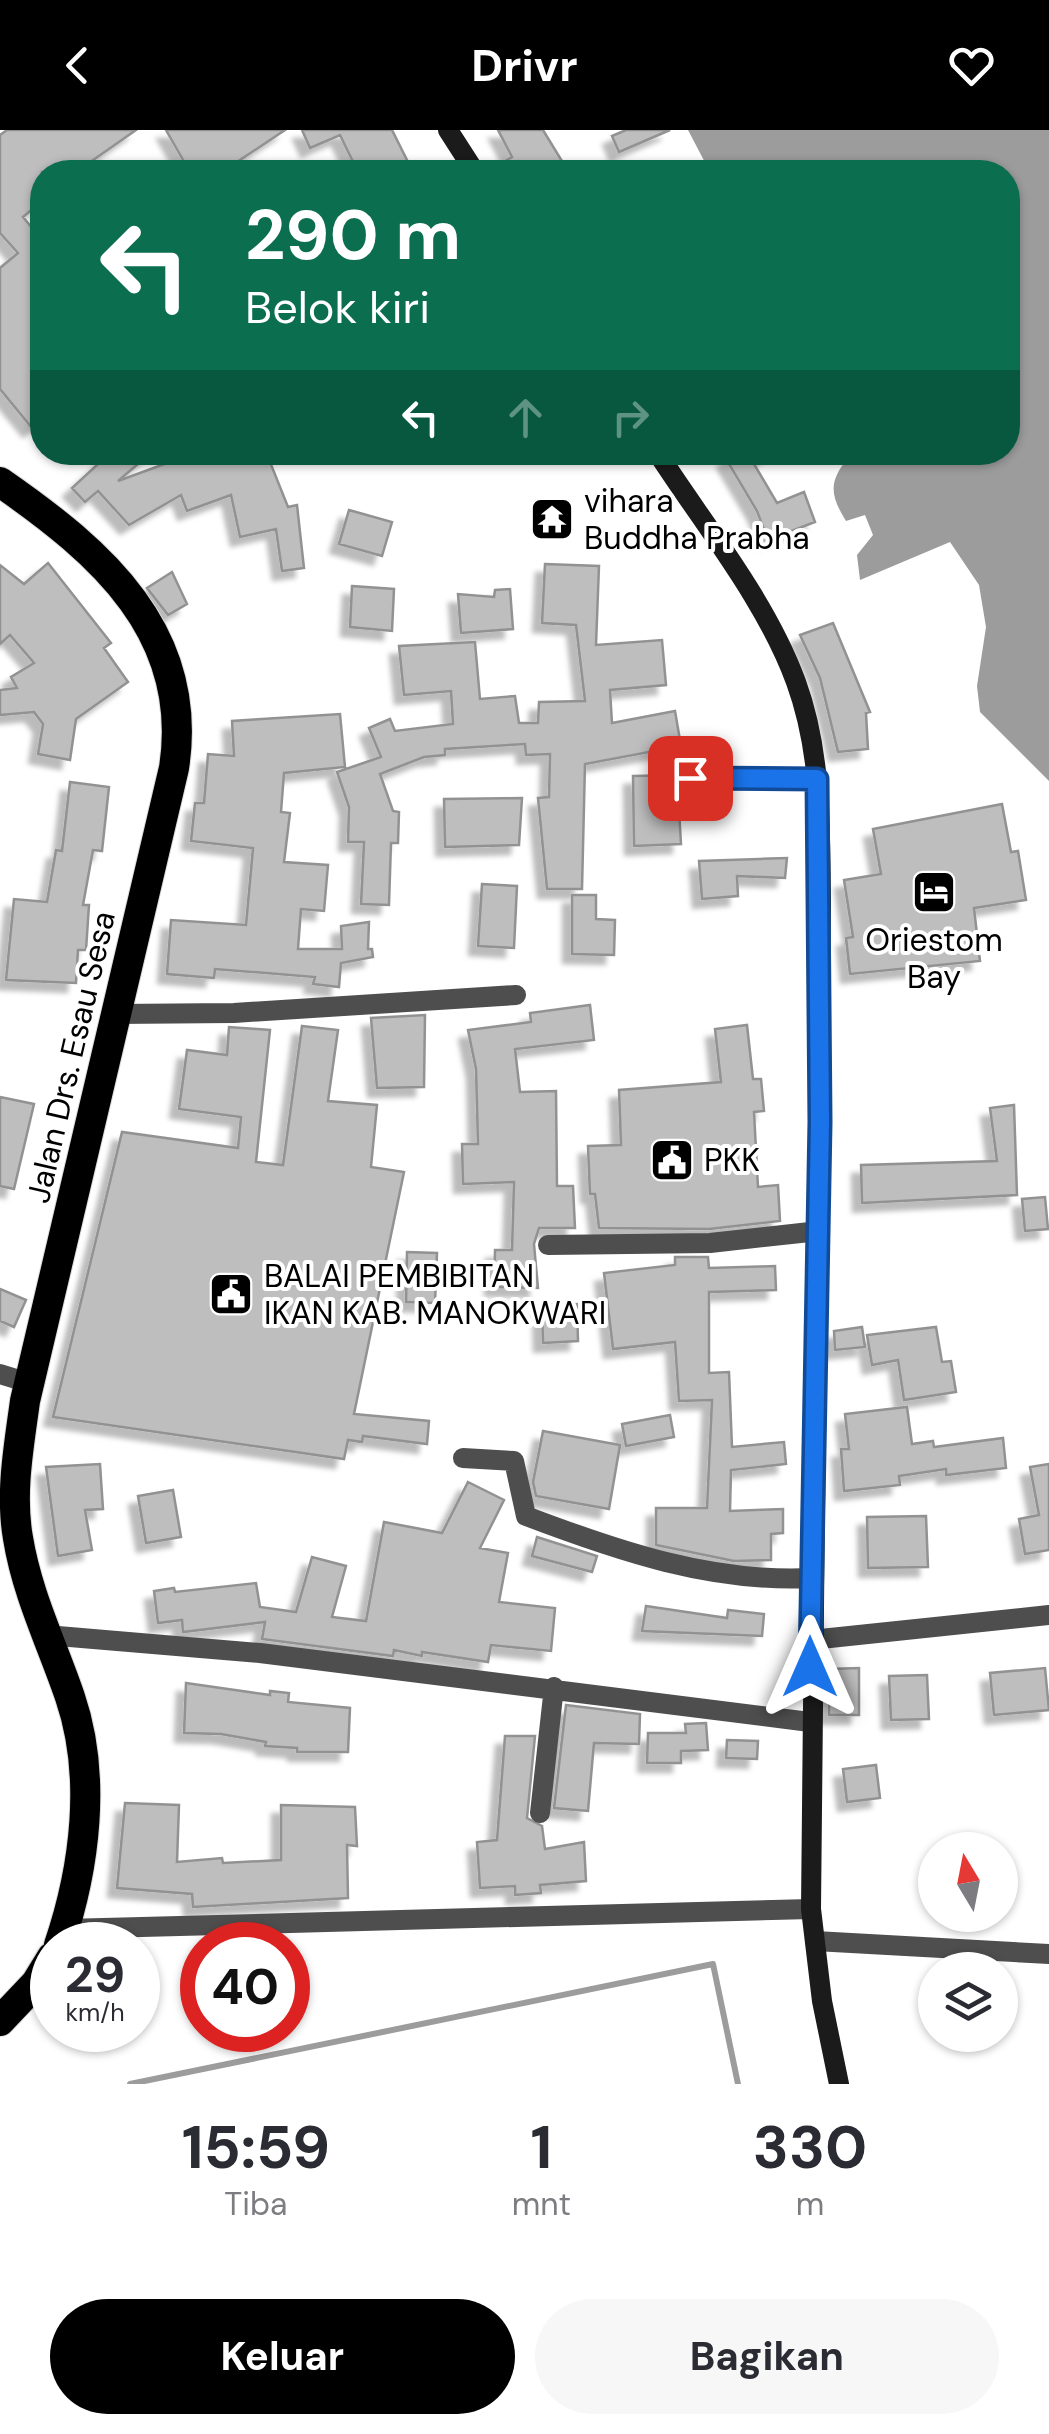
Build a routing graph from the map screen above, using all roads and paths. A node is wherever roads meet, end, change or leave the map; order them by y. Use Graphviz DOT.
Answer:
graph roads {
  1 [pos="448,130"];
  2 [pos="467,160"];
  3 [pos="664,465"];
  4 [pos="0,482"];
  5 [pos="690,778"];
  6 [pos="817,779"];
  7 [pos="516,994"];
  8 [pos="115,1014"];
  9 [pos="818,1231"];
  10 [pos="548,1245"];
  11 [pos="15,1379"];
  12 [pos="463,1458"];
  13 [pos="10,1556"];
  14 [pos="812,1578"];
  15 [pos="1049,1615"];
  16 [pos="46,1636"];
  17 [pos="811,1640"];
  18 [pos="554,1687"];
  19 [pos="810,1722"];
  20 [pos="540,1813"];
  21 [pos="811,1910"];
  22 [pos="65,1922"];
  23 [pos="160,1939"];
  24 [pos="814,1940"];
  25 [pos="1049,1954"];
  26 [pos="30,1988"];
  27 [pos="0,2021"];
  28 [pos="840,2084"];
  1 -- 2 [label="street"];
  3 -- 6 [label="street"];
  4 -- 8 [label="highway, Jalan Drs. Esau Sesa"];
  5 -- 6 [label="street"];
  6 -- 9 [label="street"];
  7 -- 8 [label="street"];
  8 -- 11 [label="highway, Jalan Drs. Esau Sesa"];
  9 -- 10 [label="street"];
  9 -- 14 [label="street"];
  11 -- 13 [label="highway, Jalan Drs. Esau Sesa"];
  12 -- 14 [label="street"];
  13 -- 16 [label="highway, Jalan Drs. Esau Sesa"];
  14 -- 17 [label="street"];
  15 -- 17 [label="street"];
  16 -- 18 [label="street"];
  16 -- 22 [label="highway, Jalan Drs. Esau Sesa"];
  17 -- 19 [label="street"];
  18 -- 19 [label="street"];
  18 -- 20 [label="street"];
  19 -- 21 [label="street"];
  21 -- 23 [label="street"];
  21 -- 24 [label="street"];
  24 -- 25 [label="street"];
  24 -- 28 [label="street"];
  26 -- 27 [label="highway, Jalan Drs. Esau Sesa"];
}
